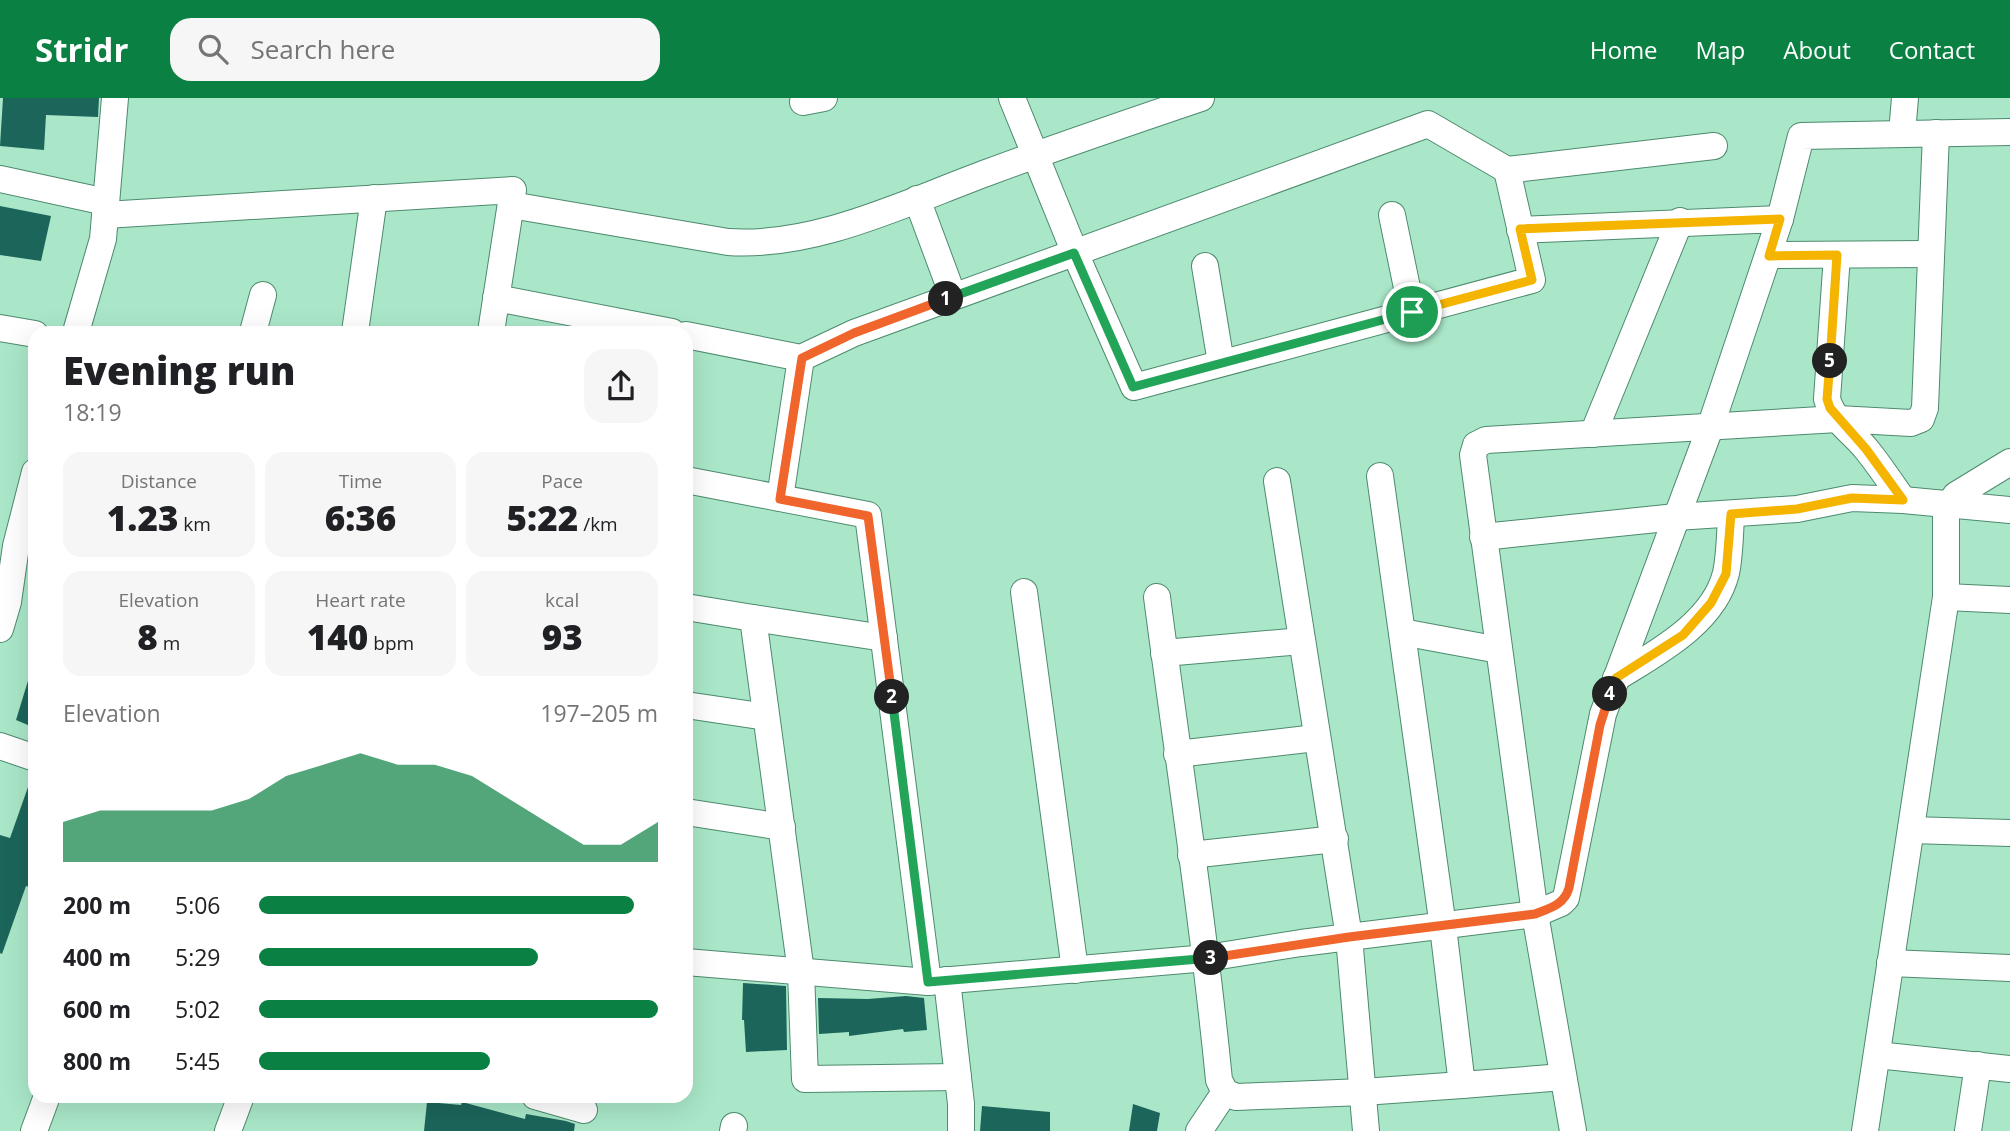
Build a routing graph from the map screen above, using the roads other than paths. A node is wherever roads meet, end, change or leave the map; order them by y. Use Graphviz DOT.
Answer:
graph roads {
  1 [pos="115,98"];
  2 [pos="1012,98"];
  3 [pos="1201,98"];
  4 [pos="1905,98"];
  5 [pos="2010,132"];
  6 [pos="1902,133"];
  7 [pos="1936,133"];
  8 [pos="1714,146"];
  9 [pos="1035,155"];
  10 [pos="1507,170"];
  11 [pos="0,179"];
  12 [pos="374,198"];
  13 [pos="917,198"];
  14 [pos="510,205"];
  15 [pos="106,208"];
  16 [pos="1392,215"];
  17 [pos="1780,219"];
  18 [pos="1679,222"];
  19 [pos="1520,229"];
  20 [pos="1074,253"];
  21 [pos="1929,254"];
  22 [pos="1837,255"];
  23 [pos="1769,256"];
  24 [pos="1205,267"];
  25 [pos="263,295"];
  26 [pos="953,296"];
  27 [pos="496,298"];
  28 [pos="1412,312"];
  29 [pos="78,326"];
  30 [pos="255,326"];
  31 [pos="356,326"];
  32 [pos="492,326"];
  33 [pos="641,326"];
  34 [pos="0,328"];
  35 [pos="28,333"];
  36 [pos="693,336"];
  37 [pos="802,358"];
  38 [pos="1221,363"];
  39 [pos="1838,419"];
  40 [pos="1710,428"];
  41 [pos="1593,434"];
  42 [pos="2010,462"];
  43 [pos="1380,476"];
  44 [pos="693,481"];
  45 [pos="1277,481"];
  46 [pos="780,499"];
  47 [pos="1903,500"];
  48 [pos="1950,503"];
  49 [pos="2010,510"];
  50 [pos="1731,514"];
  51 [pos="1676,517"];
  52 [pos="28,526"];
  53 [pos="1483,537"];
  54 [pos="25,549"];
  55 [pos="1024,593"];
  56 [pos="1157,597"];
  57 [pos="1946,597"];
  58 [pos="2010,600"];
  59 [pos="4,601"];
  60 [pos="693,608"];
  61 [pos="753,618"];
  62 [pos="0,629"];
  63 [pos="1402,632"];
  64 [pos="884,638"];
  65 [pos="1302,641"];
  66 [pos="1499,650"];
  67 [pos="1164,653"];
  68 [pos="1616,678"];
  69 [pos="693,706"];
  70 [pos="766,716"];
  71 [pos="1316,738"];
  72 [pos="0,746"];
  73 [pos="1177,754"];
  74 [pos="28,756"];
  75 [pos="693,813"];
  76 [pos="782,827"];
  77 [pos="1911,830"];
  78 [pos="2010,833"];
  79 [pos="1335,839"];
  80 [pos="1191,855"];
  81 [pos="1535,914"];
  82 [pos="1443,927"];
  83 [pos="1349,937"];
  84 [pos="1207,958"];
  85 [pos="1890,962"];
  86 [pos="693,963"];
  87 [pos="2010,968"];
  88 [pos="1075,970"];
  89 [pos="801,972"];
  90 [pos="937,981"];
  91 [pos="1877,1055"];
  92 [pos="1978,1065"];
  93 [pos="2010,1069"];
  94 [pos="958,1077"];
  95 [pos="1563,1077"];
  96 [pos="1462,1085"];
  97 [pos="1225,1092"];
  98 [pos="1363,1093"];
  99 [pos="44,1103"];
  100 [pos="238,1103"];
  101 [pos="557,1103"];
  102 [pos="583,1112"];
  103 [pos="34,1131"];
  104 [pos="228,1131"];
  105 [pos="961,1131"];
  106 [pos="1199,1131"];
  107 [pos="1366,1131"];
  108 [pos="1573,1131"];
  109 [pos="1865,1131"];
  110 [pos="1968,1131"];
  1 -- 15 [label="street"];
  2 -- 9 [label="street"];
  3 -- 9 [label="street"];
  4 -- 6 [label="street"];
  5 -- 7 [label="street"];
  6 -- 7 [label="street"];
  6 -- 17 [label="street"];
  7 -- 21 [label="street"];
  8 -- 10 [label="street"];
  9 -- 13 [label="street"];
  9 -- 20 [label="street"];
  10 -- 19 [label="street"];
  10 -- 20 [label="street"];
  11 -- 15 [label="street"];
  12 -- 14 [label="street"];
  12 -- 15 [label="street"];
  12 -- 31 [label="street"];
  13 -- 14 [label="street"];
  13 -- 26 [label="street"];
  14 -- 27 [label="street"];
  15 -- 29 [label="street"];
  16 -- 28 [label="street"];
  17 -- 18 [label="street"];
  17 -- 23 [label="street"];
  18 -- 19 [label="street"];
  18 -- 41 [label="street"];
  19 -- 28 [label="street"];
  20 -- 26 [label="street"];
  20 -- 38 [label="street"];
  21 -- 22 [label="street"];
  21 -- 39 [label="street"];
  22 -- 23 [label="street"];
  22 -- 39 [label="street"];
  23 -- 40 [label="street"];
  24 -- 38 [label="street"];
  25 -- 30 [label="street"];
  26 -- 37 [label="street"];
  27 -- 32 [label="street"];
  27 -- 33 [label="street"];
  28 -- 38 [label="street"];
  34 -- 35 [label="street"];
  36 -- 37 [label="street"];
  37 -- 46 [label="street"];
  39 -- 40 [label="street"];
  39 -- 47 [label="street"];
  40 -- 41 [label="street"];
  40 -- 51 [label="street"];
  41 -- 53 [label="street"];
  42 -- 48 [label="street"];
  43 -- 63 [label="street"];
  44 -- 46 [label="street"];
  45 -- 65 [label="street"];
  46 -- 64 [label="street"];
  47 -- 48 [label="street"];
  47 -- 50 [label="street"];
  48 -- 49 [label="street"];
  48 -- 57 [label="street"];
  50 -- 51 [label="street"];
  50 -- 68 [label="street"];
  51 -- 53 [label="street"];
  51 -- 68 [label="street"];
  52 -- 54 [label="street"];
  53 -- 66 [label="street"];
  54 -- 59 [label="street"];
  55 -- 88 [label="street"];
  56 -- 67 [label="street"];
  57 -- 58 [label="street"];
  57 -- 77 [label="street"];
  59 -- 62 [label="street"];
  60 -- 61 [label="street"];
  61 -- 64 [label="street"];
  61 -- 70 [label="street"];
  63 -- 66 [label="street"];
  63 -- 82 [label="street"];
  64 -- 90 [label="street"];
  65 -- 67 [label="street"];
  65 -- 71 [label="street"];
  66 -- 81 [label="street"];
  67 -- 73 [label="street"];
  68 -- 81 [label="street"];
  69 -- 70 [label="street"];
  70 -- 76 [label="street"];
  71 -- 73 [label="street"];
  71 -- 79 [label="street"];
  72 -- 74 [label="street"];
  73 -- 80 [label="street"];
  75 -- 76 [label="street"];
  76 -- 89 [label="street"];
  77 -- 78 [label="street"];
  77 -- 85 [label="street"];
  79 -- 80 [label="street"];
  79 -- 83 [label="street"];
  80 -- 84 [label="street"];
  81 -- 82 [label="street"];
  81 -- 95 [label="street"];
  82 -- 83 [label="street"];
  82 -- 96 [label="street"];
  83 -- 84 [label="street"];
  83 -- 98 [label="street"];
  84 -- 88 [label="street"];
  84 -- 97 [label="street"];
  85 -- 87 [label="street"];
  85 -- 91 [label="street"];
  86 -- 89 [label="street"];
  88 -- 90 [label="street"];
  89 -- 90 [label="street"];
  89 -- 94 [label="street"];
  90 -- 94 [label="street"];
  91 -- 92 [label="street"];
  91 -- 109 [label="street"];
  92 -- 93 [label="street"];
  92 -- 110 [label="street"];
  94 -- 105 [label="street"];
  95 -- 96 [label="street"];
  95 -- 108 [label="street"];
  96 -- 98 [label="street"];
  97 -- 98 [label="street"];
  97 -- 106 [label="street"];
  98 -- 107 [label="street"];
  99 -- 103 [label="street"];
  100 -- 104 [label="street"];
  101 -- 102 [label="street"];
}
